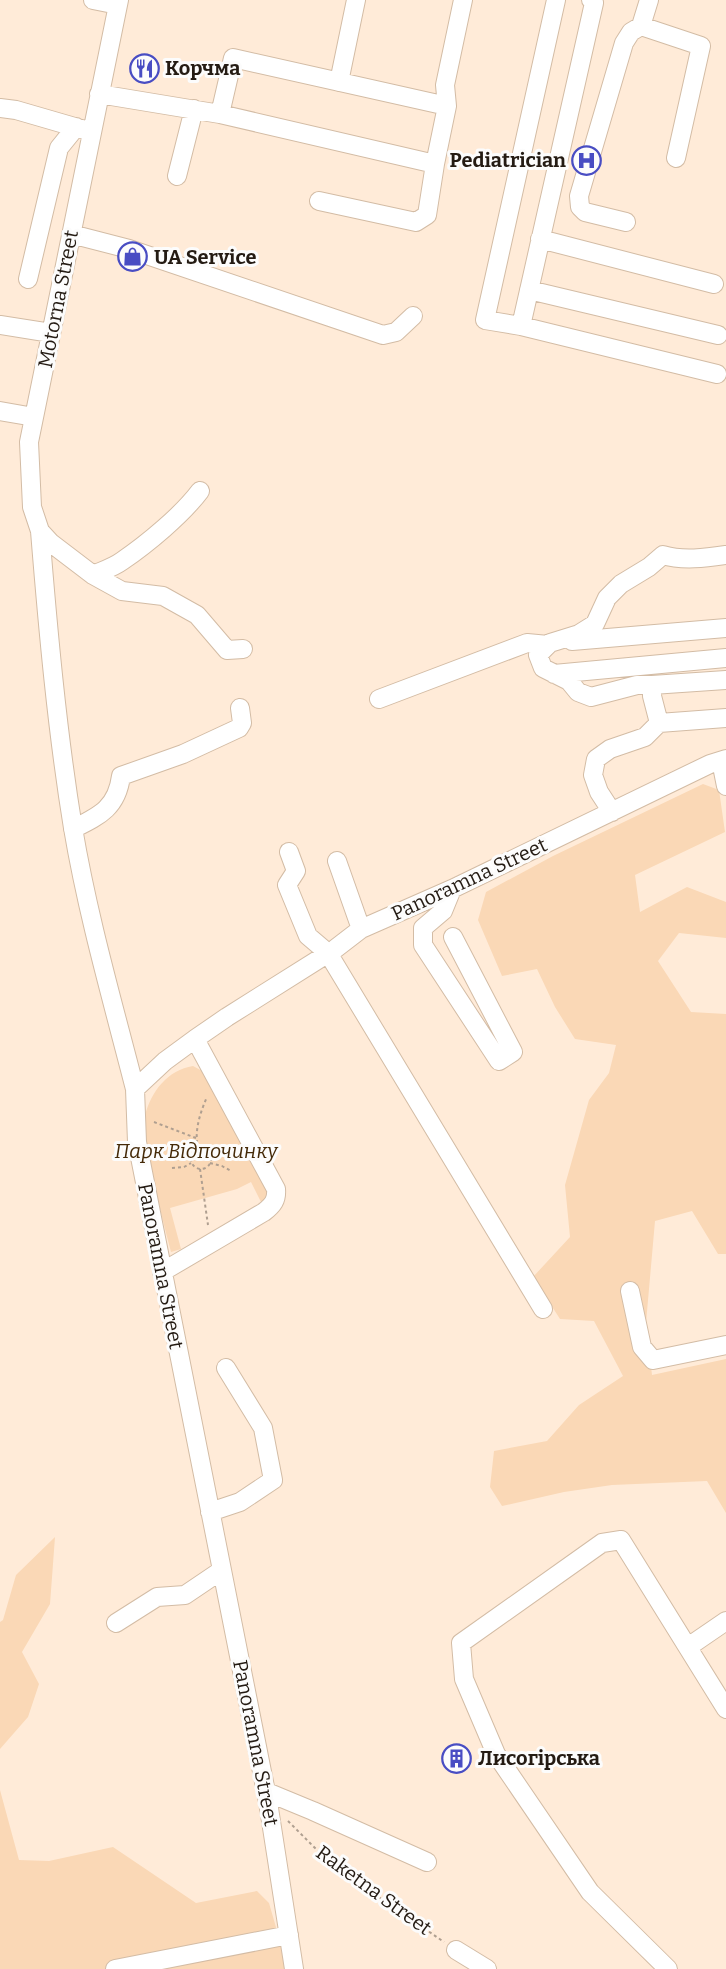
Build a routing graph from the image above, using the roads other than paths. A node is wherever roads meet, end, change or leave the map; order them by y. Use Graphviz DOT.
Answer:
graph roads {
  1 [pos="93,0"];
  2 [pos="356,0"];
  3 [pos="463,0"];
  4 [pos="556,0"];
  5 [pos="591,0"];
  6 [pos="649,0"];
  7 [pos="118,2"];
  8 [pos="641,26"];
  9 [pos="339,82"];
  10 [pos="99,94"];
  11 [pos="447,106"];
  12 [pos="0,108"];
  13 [pos="194,109"];
  14 [pos="220,114"];
  15 [pos="84,130"];
  16 [pos="676,158"];
  17 [pos="435,164"];
  18 [pos="177,176"];
  19 [pos="319,201"];
  20 [pos="626,222"];
  21 [pos="71,234"];
  22 [pos="540,239"];
  23 [pos="28,279"];
  24 [pos="714,284"];
  25 [pos="529,290"];
  26 [pos="413,316"];
  27 [pos="0,325"];
  28 [pos="520,326"];
  29 [pos="51,333"];
  30 [pos="718,334"];
  31 [pos="717,374"];
  32 [pos="0,411"];
  33 [pos="34,417"];
  34 [pos="200,491"];
  35 [pos="40,531"];
  36 [pos="726,555"];
  37 [pos="93,575"];
  38 [pos="726,628"];
  39 [pos="549,644"];
  40 [pos="243,649"];
  41 [pos="726,658"];
  42 [pos="554,674"];
  43 [pos="726,680"];
  44 [pos="652,685"];
  45 [pos="379,699"];
  46 [pos="240,708"];
  47 [pos="726,718"];
  48 [pos="659,723"];
  49 [pos="723,760"];
  50 [pos="726,786"];
  51 [pos="612,812"];
  52 [pos="73,830"];
  53 [pos="288,852"];
  54 [pos="337,861"];
  55 [pos="452,889"];
  56 [pos="362,929"];
  57 [pos="453,937"];
  58 [pos="328,953"];
  59 [pos="195,1039"];
  60 [pos="135,1089"];
  61 [pos="162,1272"];
  62 [pos="630,1291"];
  63 [pos="543,1309"];
  64 [pos="726,1345"];
  65 [pos="226,1368"];
  66 [pos="210,1512"];
  67 [pos="222,1570"];
  68 [pos="726,1621"];
  69 [pos="116,1623"];
  70 [pos="688,1647"];
  71 [pos="726,1709"];
  72 [pos="268,1797"];
  73 [pos="427,1862"];
  74 [pos="288,1935"];
  75 [pos="456,1950"];
  76 [pos="115,1969"];
  77 [pos="294,1969"];
  78 [pos="487,1969"];
  79 [pos="668,1969"];
  1 -- 7 [label="street"];
  2 -- 9 [label="street"];
  3 -- 11 [label="street"];
  4 -- 28 [label="street"];
  5 -- 22 [label="street"];
  6 -- 8 [label="street"];
  7 -- 10 [label="street, Motorna Street"];
  8 -- 16 [label="street"];
  8 -- 20 [label="street"];
  9 -- 11 [label="street"];
  9 -- 14 [label="street"];
  10 -- 13 [label="street"];
  10 -- 15 [label="street, Motorna Street"];
  11 -- 17 [label="street"];
  12 -- 15 [label="street"];
  13 -- 14 [label="street"];
  13 -- 18 [label="street"];
  14 -- 17 [label="street"];
  15 -- 21 [label="street, Motorna Street"];
  15 -- 23 [label="street"];
  17 -- 19 [label="street"];
  21 -- 26 [label="street"];
  21 -- 29 [label="street, Motorna Street"];
  22 -- 24 [label="street"];
  22 -- 25 [label="street"];
  25 -- 28 [label="street"];
  25 -- 30 [label="street"];
  27 -- 29 [label="street"];
  28 -- 31 [label="street"];
  29 -- 33 [label="street, Motorna Street"];
  32 -- 33 [label="street"];
  33 -- 35 [label="street, Motorna Street"];
  34 -- 37 [label="street"];
  35 -- 37 [label="street"];
  35 -- 52 [label="street, Motorna Street"];
  36 -- 39 [label="street"];
  37 -- 40 [label="street"];
  38 -- 39 [label="street"];
  39 -- 42 [label="street"];
  39 -- 45 [label="street"];
  41 -- 42 [label="street"];
  42 -- 44 [label="street"];
  43 -- 44 [label="street"];
  44 -- 48 [label="street"];
  46 -- 52 [label="street"];
  47 -- 48 [label="street"];
  48 -- 51 [label="street"];
  49 -- 50 [label="street"];
  49 -- 51 [label="street, Panoramna Street"];
  51 -- 55 [label="street, Panoramna Street"];
  52 -- 60 [label="street, Motorna Street"];
  53 -- 58 [label="street"];
  54 -- 56 [label="street"];
  55 -- 56 [label="street, Panoramna Street"];
  55 -- 57 [label="street"];
  56 -- 58 [label="street, Panoramna Street"];
  58 -- 59 [label="street, Panoramna Street"];
  58 -- 63 [label="street"];
  59 -- 60 [label="street, Panoramna Street"];
  59 -- 61 [label="street"];
  60 -- 61 [label="street, Panoramna Street"];
  61 -- 66 [label="street, Panoramna Street"];
  62 -- 64 [label="street"];
  65 -- 66 [label="street"];
  66 -- 67 [label="street, Panoramna Street"];
  67 -- 69 [label="street"];
  67 -- 72 [label="street, Panoramna Street"];
  68 -- 70 [label="street"];
  70 -- 71 [label="street"];
  70 -- 79 [label="street"];
  72 -- 73 [label="street"];
  72 -- 74 [label="street, Panoramna Street"];
  74 -- 76 [label="street"];
  74 -- 77 [label="street, Panoramna Street"];
  75 -- 78 [label="street"];
}
